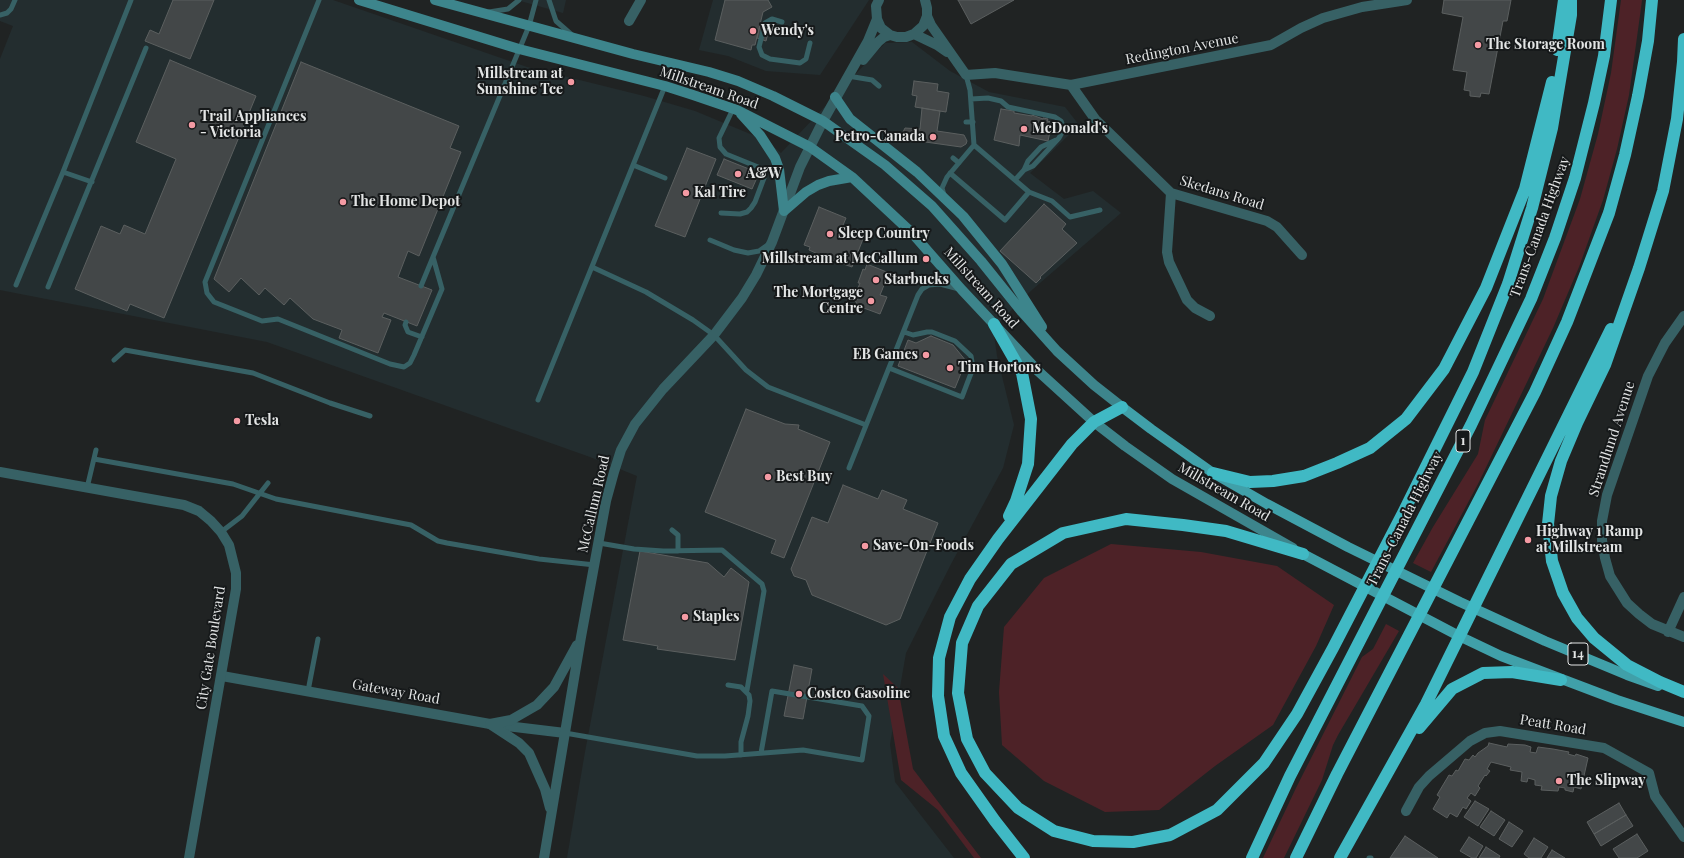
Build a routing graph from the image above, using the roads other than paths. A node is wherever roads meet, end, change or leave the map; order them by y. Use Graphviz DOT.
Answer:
graph roads {
  1 [pos="15,0"];
  2 [pos="131,0"];
  3 [pos="319,0"];
  4 [pos="359,0"];
  5 [pos="434,0"];
  6 [pos="519,0"];
  7 [pos="536,0"];
  8 [pos="549,0"];
  9 [pos="641,0"];
  10 [pos="879,0"];
  11 [pos="925,0"];
  12 [pos="1407,0"];
  13 [pos="1564,0"];
  14 [pos="1571,0"];
  15 [pos="1611,0"];
  16 [pos="1652,0"];
  17 [pos="484,13"];
  18 [pos="0,15"];
  19 [pos="927,16"];
  20 [pos="877,19"];
  21 [pos="629,21"];
  22 [pos="782,22"];
  23 [pos="529,26"];
  24 [pos="914,34"];
  25 [pos="890,35"];
  26 [pos="576,38"];
  27 [pos="1684,39"];
  28 [pos="810,43"];
  29 [pos="146,48"];
  30 [pos="519,49"];
  31 [pos="960,65"];
  32 [pos="966,75"];
  33 [pos="848,76"];
  34 [pos="1071,85"];
  35 [pos="665,86"];
  36 [pos="879,86"];
  37 [pos="835,97"];
  38 [pos="971,99"];
  39 [pos="735,110"];
  40 [pos="823,121"];
  41 [pos="966,122"];
  42 [pos="973,122"];
  43 [pos="974,145"];
  44 [pos="810,147"];
  45 [pos="953,158"];
  46 [pos="959,163"];
  47 [pos="634,165"];
  48 [pos="63,172"];
  49 [pos="950,173"];
  50 [pos="852,177"];
  51 [pos="665,178"];
  52 [pos="1015,180"];
  53 [pos="92,182"];
  54 [pos="1029,192"];
  55 [pos="1171,193"];
  56 [pos="944,198"];
  57 [pos="1100,210"];
  58 [pos="784,211"];
  59 [pos="720,213"];
  60 [pos="710,240"];
  61 [pos="772,242"];
  62 [pos="1302,255"];
  63 [pos="433,258"];
  64 [pos="592,267"];
  65 [pos="1639,268"];
  66 [pos="16,285"];
  67 [pos="421,286"];
  68 [pos="48,287"];
  69 [pos="962,290"];
  70 [pos="1210,316"];
  71 [pos="1684,316"];
  72 [pos="406,322"];
  73 [pos="994,324"];
  74 [pos="904,332"];
  75 [pos="714,335"];
  76 [pos="422,338"];
  77 [pos="1057,351"];
  78 [pos="114,360"];
  79 [pos="889,368"];
  80 [pos="538,400"];
  81 [pos="1122,407"];
  82 [pos="370,416"];
  83 [pos="1094,422"];
  84 [pos="866,425"];
  85 [pos="96,450"];
  86 [pos="94,459"];
  87 [pos="849,468"];
  88 [pos="0,472"];
  89 [pos="1213,472"];
  90 [pos="268,484"];
  91 [pos="87,488"];
  92 [pos="260,494"];
  93 [pos="672,530"];
  94 [pos="221,532"];
  95 [pos="998,538"];
  96 [pos="599,544"];
  97 [pos="678,551"];
  98 [pos="1303,554"];
  99 [pos="595,565"];
  100 [pos="1684,597"];
  101 [pos="1474,608"];
  102 [pos="1668,632"];
  103 [pos="1459,636"];
  104 [pos="581,637"];
  105 [pos="1684,637"];
  106 [pos="318,639"];
  107 [pos="222,676"];
  108 [pos="1561,680"];
  109 [pos="728,685"];
  110 [pos="746,690"];
  111 [pos="308,691"];
  112 [pos="1684,692"];
  113 [pos="1684,695"];
  114 [pos="1684,722"];
  115 [pos="490,724"];
  116 [pos="565,733"];
  117 [pos="1399,751"];
  118 [pos="761,753"];
  119 [pos="741,755"];
  120 [pos="1406,811"];
  121 [pos="551,812"];
  122 [pos="1684,837"];
  123 [pos="189,858"];
  124 [pos="544,858"];
  125 [pos="1024,858"];
  126 [pos="1252,858"];
  127 [pos="1296,858"];
  128 [pos="1340,858"];
  1 -- 18 [label="lane"];
  2 -- 48 [label="lane"];
  3 -- 76 [label="lane"];
  4 -- 30 [label="main road, Millstream Road"];
  5 -- 17 [label="main road, Millstream Road"];
  6 -- 17 [label="lane"];
  7 -- 23 [label="lane"];
  8 -- 26 [label="lane"];
  9 -- 21 [label="street"];
  10 -- 20 [label="street, McCallum Road"];
  11 -- 19 [label="street"];
  12 -- 34 [label="street, Redington Avenue"];
  13 -- 89 [label="highway"];
  14 -- 98 [label="highway"];
  15 -- 126 [label="highway, Trans-Canada Highway / 1"];
  16 -- 127 [label="highway"];
  17 -- 23 [label="main road, Millstream Road"];
  19 -- 24 [label="street"];
  19 -- 31 [label="street"];
  20 -- 25 [label="street"];
  20 -- 33 [label="street, McCallum Road"];
  22 -- 28 [label="lane"];
  23 -- 26 [label="main road, Millstream Road"];
  23 -- 30 [label="lane"];
  24 -- 25 [label="street"];
  24 -- 31 [label="street"];
  25 -- 33 [label="street, McCallum Road"];
  26 -- 40 [label="main road, Millstream Road"];
  27 -- 65 [label="highway"];
  29 -- 53 [label="lane"];
  30 -- 35 [label="main road, Millstream Road"];
  30 -- 63 [label="lane"];
  31 -- 32 [label="street"];
  32 -- 34 [label="street, Redington Avenue"];
  32 -- 38 [label="lane"];
  33 -- 36 [label="lane"];
  33 -- 37 [label="street, McCallum Road"];
  34 -- 55 [label="street, Skedans Road"];
  35 -- 39 [label="main road, Millstream Road"];
  35 -- 47 [label="lane"];
  37 -- 40 [label="street, McCallum Road"];
  37 -- 56 [label="main road"];
  38 -- 42 [label="lane"];
  38 -- 52 [label="lane"];
  39 -- 44 [label="main road, Millstream Road"];
  39 -- 58 [label="main road"];
  39 -- 59 [label="lane"];
  40 -- 44 [label="street, McCallum Road"];
  40 -- 77 [label="main road, Millstream Road"];
  41 -- 42 [label="lane"];
  42 -- 43 [label="lane"];
  43 -- 46 [label="lane"];
  43 -- 52 [label="lane"];
  44 -- 50 [label="main road, Millstream Road"];
  44 -- 58 [label="street, McCallum Road"];
  45 -- 46 [label="lane"];
  46 -- 49 [label="lane"];
  47 -- 51 [label="lane"];
  47 -- 64 [label="lane"];
  48 -- 53 [label="lane"];
  48 -- 66 [label="lane"];
  49 -- 54 [label="lane"];
  49 -- 56 [label="lane"];
  50 -- 58 [label="main road"];
  50 -- 69 [label="main road, Millstream Road"];
  52 -- 54 [label="lane"];
  53 -- 68 [label="lane"];
  54 -- 57 [label="lane"];
  55 -- 62 [label="street, Skedans Road"];
  55 -- 70 [label="street"];
  56 -- 77 [label="main road"];
  58 -- 61 [label="street, McCallum Road"];
  60 -- 61 [label="lane"];
  61 -- 75 [label="street, McCallum Road"];
  63 -- 67 [label="lane"];
  63 -- 76 [label="lane"];
  64 -- 75 [label="lane"];
  64 -- 80 [label="lane"];
  65 -- 101 [label="highway"];
  65 -- 112 [label="highway"];
  69 -- 73 [label="main road, Millstream Road"];
  69 -- 74 [label="lane"];
  71 -- 102 [label="street, Strandlund Avenue"];
  72 -- 76 [label="lane"];
  73 -- 83 [label="main road, Millstream Road"];
  73 -- 95 [label="highway"];
  74 -- 79 [label="lane"];
  74 -- 79 [label="lane"];
  75 -- 84 [label="lane"];
  75 -- 96 [label="street, McCallum Road"];
  77 -- 81 [label="main road, Millstream Road"];
  78 -- 82 [label="lane"];
  79 -- 84 [label="lane"];
  81 -- 83 [label="highway"];
  81 -- 89 [label="main road, Millstream Road"];
  83 -- 95 [label="highway"];
  83 -- 98 [label="main road, Millstream Road"];
  84 -- 87 [label="lane"];
  85 -- 86 [label="lane"];
  86 -- 91 [label="lane"];
  86 -- 92 [label="lane"];
  88 -- 91 [label="street, City Gate Boulevard"];
  89 -- 101 [label="main road, Millstream Road"];
  90 -- 92 [label="lane"];
  91 -- 94 [label="street, City Gate Boulevard"];
  92 -- 94 [label="lane"];
  92 -- 99 [label="lane"];
  93 -- 97 [label="lane"];
  94 -- 107 [label="street, City Gate Boulevard"];
  95 -- 125 [label="highway"];
  96 -- 97 [label="lane"];
  96 -- 99 [label="street, McCallum Road"];
  97 -- 110 [label="lane"];
  98 -- 103 [label="main road, Millstream Road"];
  99 -- 104 [label="street, McCallum Road"];
  100 -- 102 [label="street"];
  101 -- 103 [label="highway"];
  101 -- 113 [label="main road, 14"];
  102 -- 105 [label="street, Strandlund Avenue"];
  103 -- 108 [label="main road, 14"];
  103 -- 117 [label="highway"];
  104 -- 115 [label="street"];
  104 -- 116 [label="street, McCallum Road"];
  106 -- 111 [label="lane"];
  107 -- 111 [label="street, Gateway Road"];
  107 -- 123 [label="street, City Gate Boulevard"];
  108 -- 114 [label="main road, 14"];
  108 -- 117 [label="highway"];
  109 -- 110 [label="lane"];
  110 -- 119 [label="lane"];
  111 -- 115 [label="street, Gateway Road"];
  115 -- 116 [label="street, Gateway Road"];
  115 -- 121 [label="street"];
  116 -- 119 [label="lane"];
  116 -- 121 [label="street, McCallum Road"];
  117 -- 128 [label="highway"];
  118 -- 118 [label="lane"];
  118 -- 119 [label="lane"];
  120 -- 122 [label="street, Peatt Road"];
  121 -- 124 [label="street, McCallum Road"];
}
